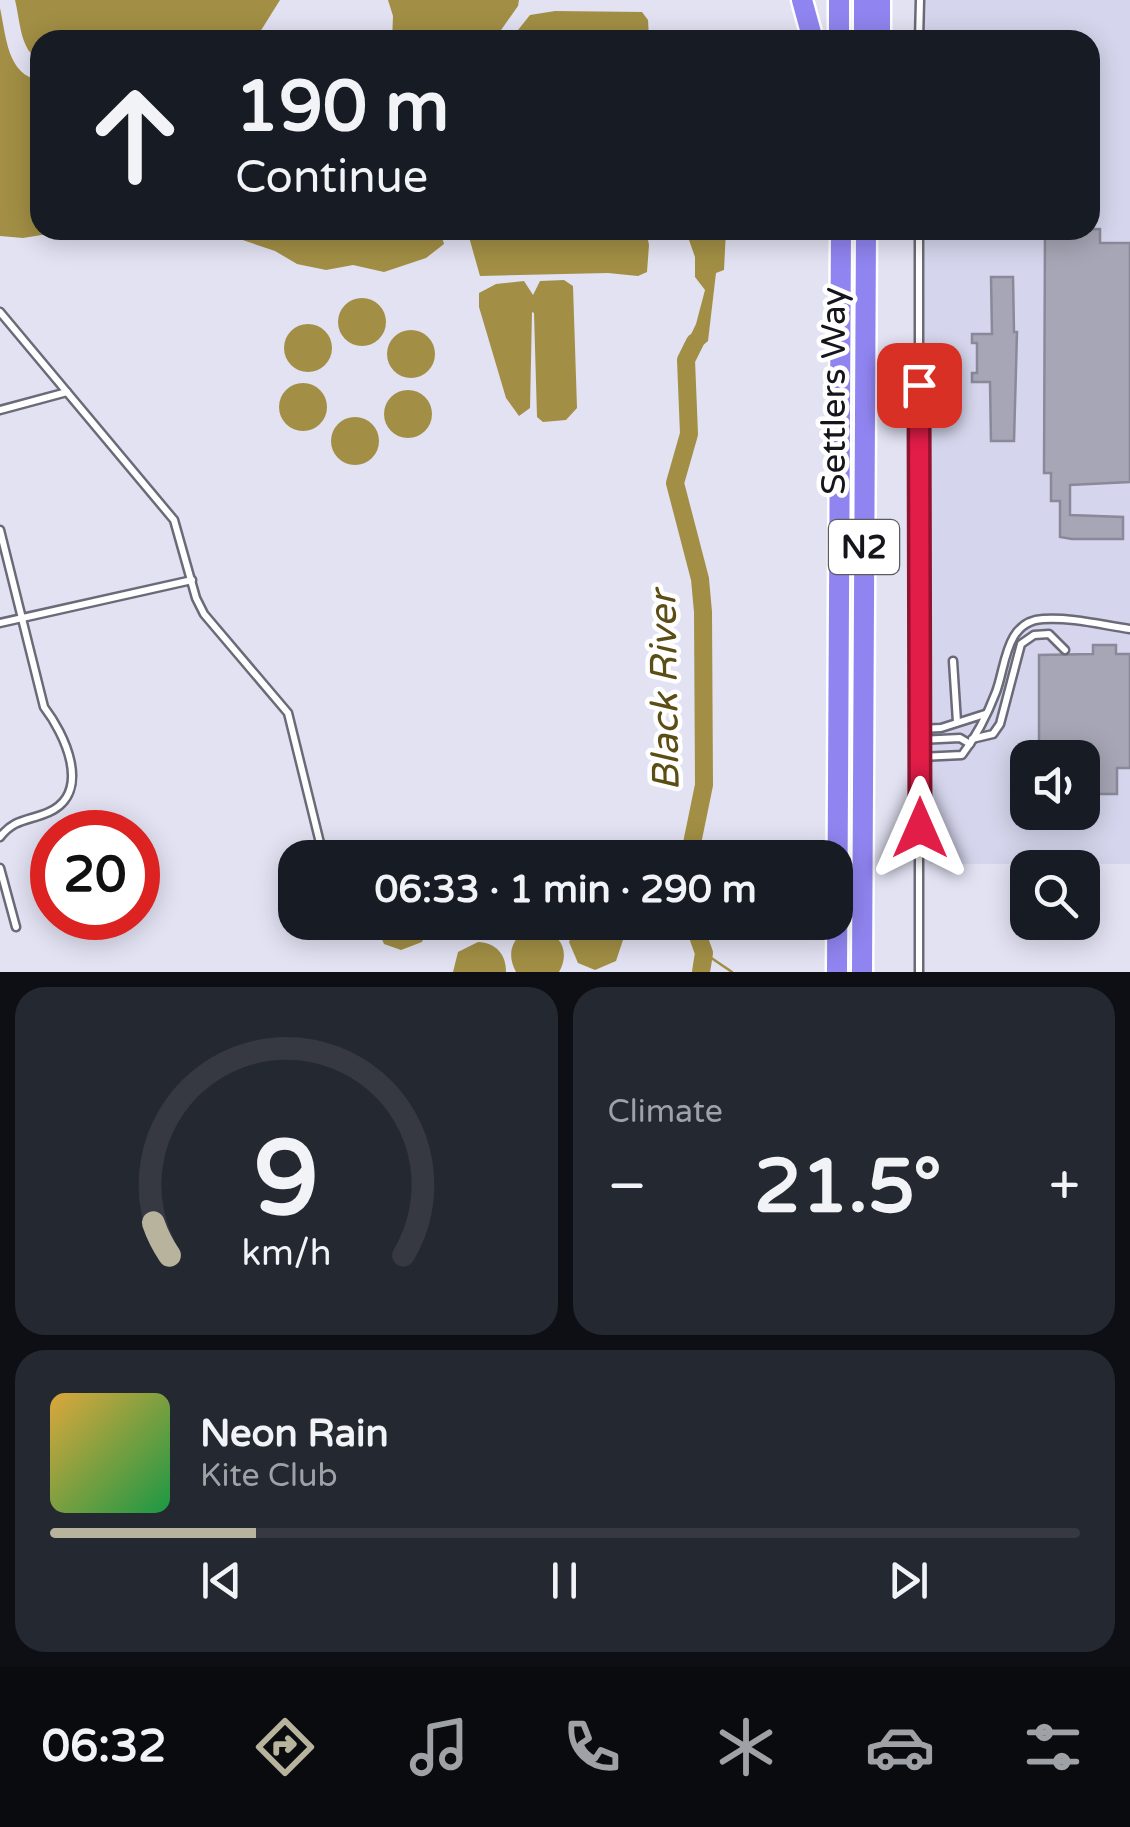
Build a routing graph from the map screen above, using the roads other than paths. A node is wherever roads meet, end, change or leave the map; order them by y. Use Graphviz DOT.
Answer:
graph roads {
  1 [pos="802,0"];
  2 [pos="818,0"];
  3 [pos="839,0"];
  4 [pos="920,0"];
  5 [pos="877,3"];
  6 [pos="812,30"];
  7 [pos="816,30"];
  8 [pos="839,30"];
  9 [pos="868,30"];
  10 [pos="879,30"];
  11 [pos="919,30"];
  12 [pos="840,240"];
  13 [pos="866,240"];
  14 [pos="919,240"];
  15 [pos="0,312"];
  16 [pos="66,392"];
  17 [pos="0,410"];
  18 [pos="0,530"];
  19 [pos="192,580"];
  20 [pos="22,618"];
  21 [pos="0,623"];
  22 [pos="1130,629"];
  23 [pos="1065,650"];
  24 [pos="953,660"];
  25 [pos="985,714"];
  26 [pos="957,722"];
  27 [pos="919,728"];
  28 [pos="919,740"];
  29 [pos="970,742"];
  30 [pos="920,757"];
  31 [pos="0,836"];
  32 [pos="319,840"];
  33 [pos="0,868"];
  34 [pos="16,927"];
  35 [pos="838,972"];
  36 [pos="862,972"];
  37 [pos="919,972"];
  1 -- 6 [label="highway"];
  2 -- 7 [label="highway"];
  3 -- 8 [label="highway"];
  4 -- 11 [label="lane"];
  5 -- 9 [label="highway"];
  5 -- 10 [label="highway"];
  12 -- 35 [label="highway, Settlers Way / N2"];
  13 -- 36 [label="highway, Settlers Way / N2"];
  14 -- 27 [label="lane"];
  15 -- 16 [label="lane"];
  16 -- 17 [label="lane"];
  16 -- 19 [label="lane"];
  18 -- 20 [label="lane"];
  19 -- 20 [label="lane"];
  19 -- 32 [label="lane"];
  20 -- 21 [label="lane"];
  20 -- 31 [label="lane"];
  22 -- 25 [label="lane"];
  23 -- 29 [label="lane"];
  24 -- 26 [label="lane"];
  25 -- 26 [label="lane"];
  25 -- 29 [label="lane"];
  26 -- 27 [label="lane"];
  27 -- 28 [label="lane"];
  28 -- 29 [label="lane"];
  28 -- 30 [label="lane"];
  29 -- 30 [label="lane"];
  30 -- 37 [label="lane"];
  33 -- 34 [label="lane"];
}
